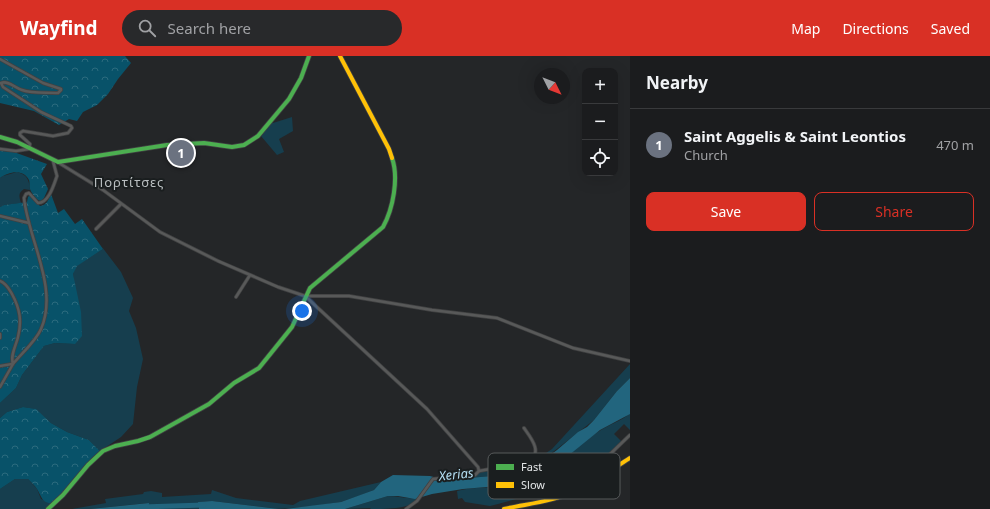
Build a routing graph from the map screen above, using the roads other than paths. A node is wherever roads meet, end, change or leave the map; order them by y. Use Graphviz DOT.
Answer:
graph roads {
  1 [pos="309,56"];
  2 [pos="340,56"];
  3 [pos="0,59"];
  4 [pos="0,136"];
  5 [pos="29,148"];
  6 [pos="0,149"];
  7 [pos="52,160"];
  8 [pos="58,162"];
  9 [pos="121,204"];
  10 [pos="0,216"];
  11 [pos="29,223"];
  12 [pos="96,229"];
  13 [pos="250,275"];
  14 [pos="0,281"];
  15 [pos="305,296"];
  16 [pos="236,297"];
  17 [pos="0,334"];
  18 [pos="0,338"];
  19 [pos="630,361"];
  20 [pos="12,364"];
  21 [pos="0,366"];
  22 [pos="0,387"];
  23 [pos="524,428"];
  24 [pos="630,435"];
  25 [pos="536,453"];
  26 [pos="613,453"];
  27 [pos="630,458"];
  28 [pos="620,464"];
  29 [pos="488,469"];
  30 [pos="479,471"];
  31 [pos="552,499"];
  32 [pos="48,509"];
  33 [pos="406,509"];
  34 [pos="504,509"];
  1 -- 8 [label="street"];
  2 -- 15 [label="street"];
  3 -- 5 [label="street"];
  4 -- 5 [label="street"];
  5 -- 6 [label="street"];
  5 -- 7 [label="street"];
  7 -- 8 [label="street"];
  7 -- 11 [label="street"];
  8 -- 9 [label="street"];
  9 -- 12 [label="street"];
  9 -- 13 [label="street"];
  10 -- 11 [label="street"];
  11 -- 20 [label="street"];
  13 -- 15 [label="street"];
  13 -- 16 [label="street"];
  14 -- 20 [label="street"];
  15 -- 19 [label="street"];
  15 -- 30 [label="street"];
  15 -- 32 [label="street"];
  17 -- 18 [label="street"];
  20 -- 21 [label="street"];
  20 -- 22 [label="street"];
  23 -- 25 [label="street"];
  24 -- 26 [label="street"];
  27 -- 28 [label="street"];
  29 -- 30 [label="street"];
  30 -- 33 [label="street"];
  31 -- 34 [label="street"];
}
